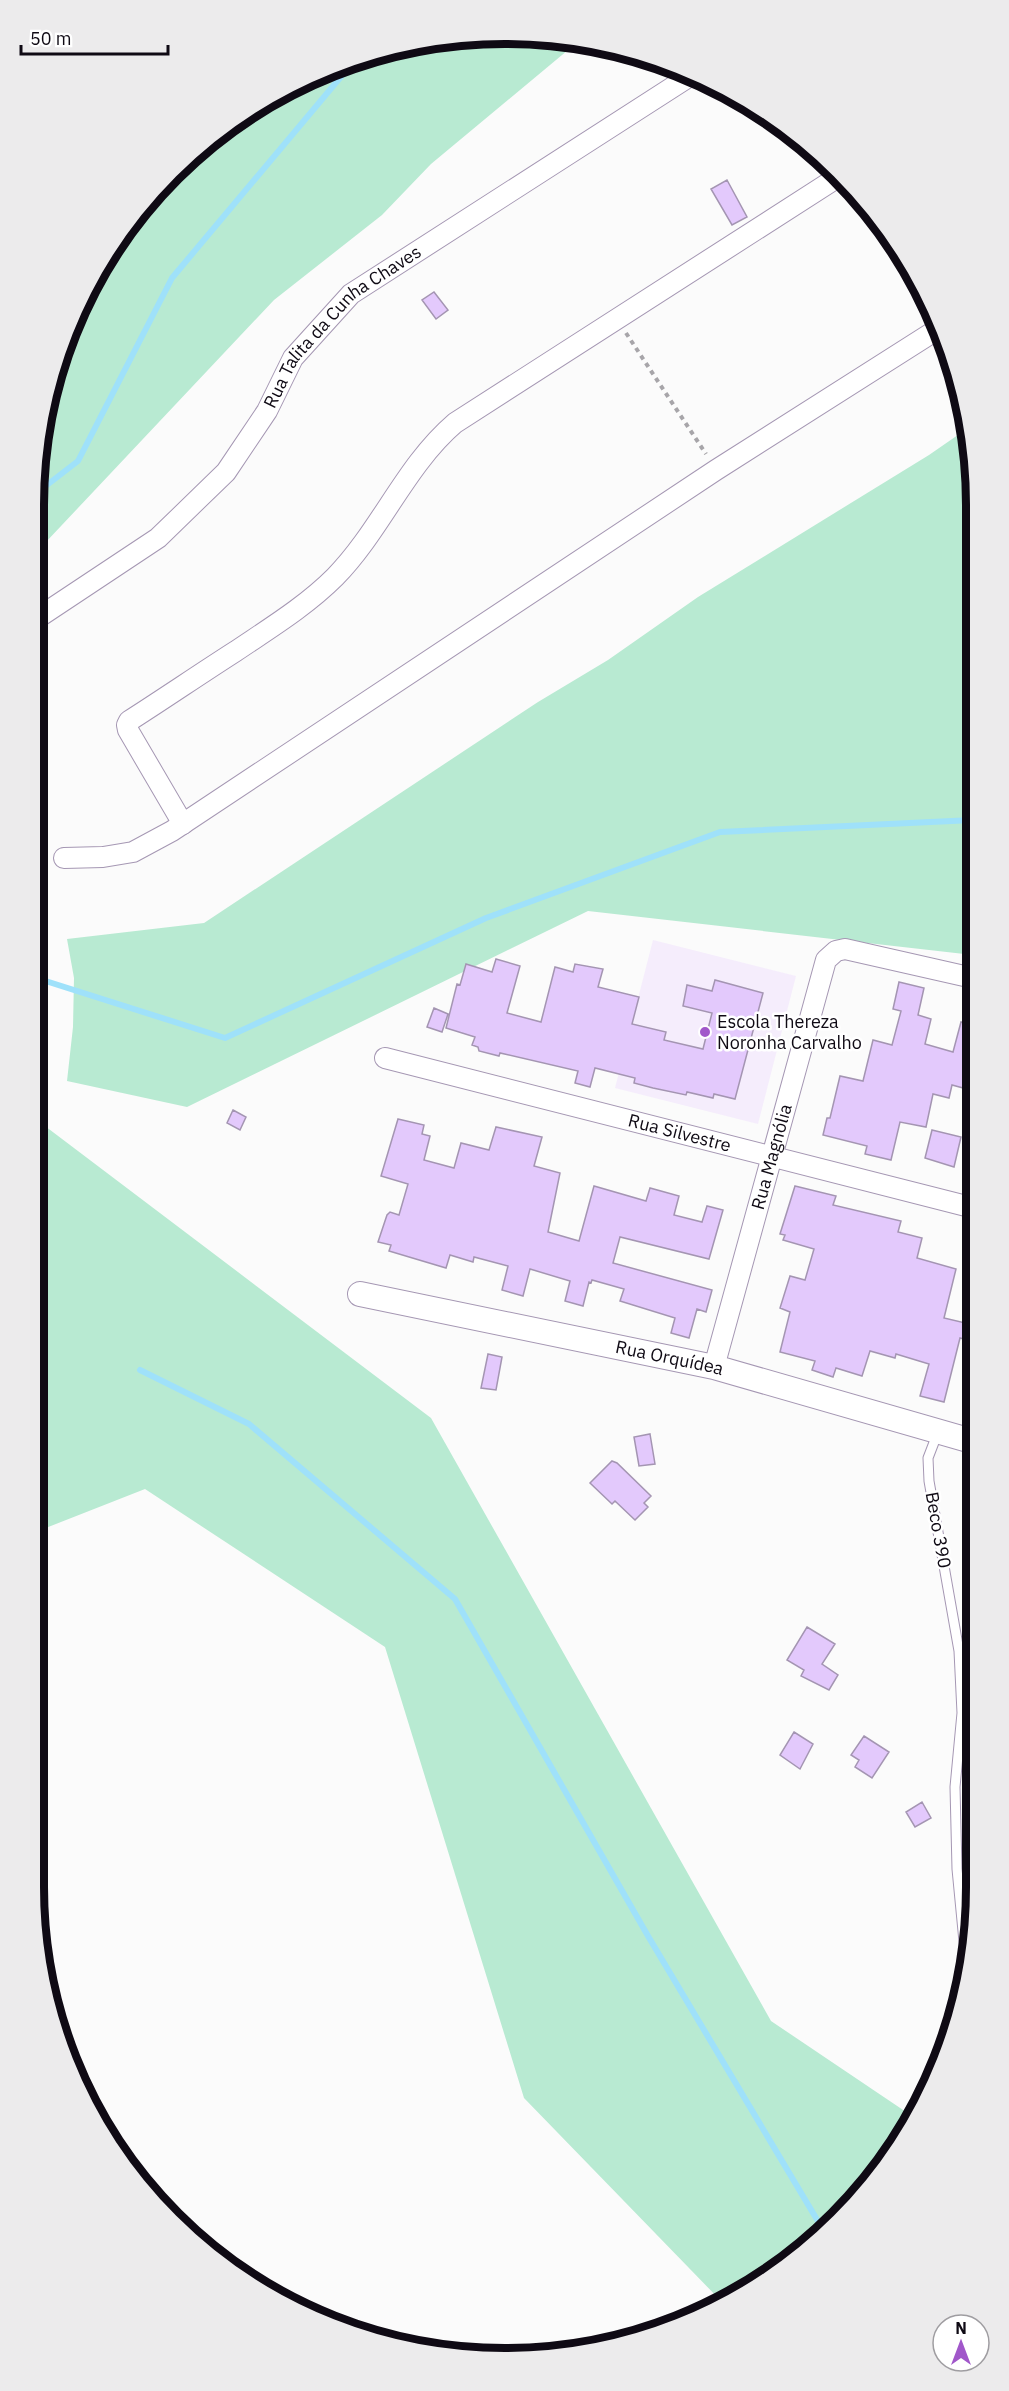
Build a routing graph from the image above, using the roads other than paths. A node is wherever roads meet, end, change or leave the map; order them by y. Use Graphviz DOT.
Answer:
graph roads {
  1 [pos="684,80"];
  2 [pos="832,181"];
  3 [pos="932,333"];
  4 [pos="44,614"];
  5 [pos="183,824"];
  6 [pos="64,858"];
  7 [pos="966,976"];
  8 [pos="385,1058"];
  9 [pos="772,1156"];
  10 [pos="966,1206"];
  11 [pos="360,1294"];
  12 [pos="714,1367"];
  13 [pos="938,1432"];
  14 [pos="966,1440"];
  15 [pos="963,1934"];
  1 -- 4 [label="street, Rua Talita da Cunha Chaves"];
  2 -- 5 [label="street"];
  3 -- 5 [label="street"];
  5 -- 6 [label="street"];
  7 -- 9 [label="street, Rua Magnólia"];
  8 -- 9 [label="street, Rua Silvestre"];
  9 -- 10 [label="street, Rua Silvestre"];
  9 -- 12 [label="street, Rua Magnólia"];
  11 -- 12 [label="street, Rua Orquídea"];
  12 -- 13 [label="street, Rua Orquídea"];
  13 -- 14 [label="street, Rua Orquídea"];
  13 -- 15 [label="lane, Beco 390"];
}
